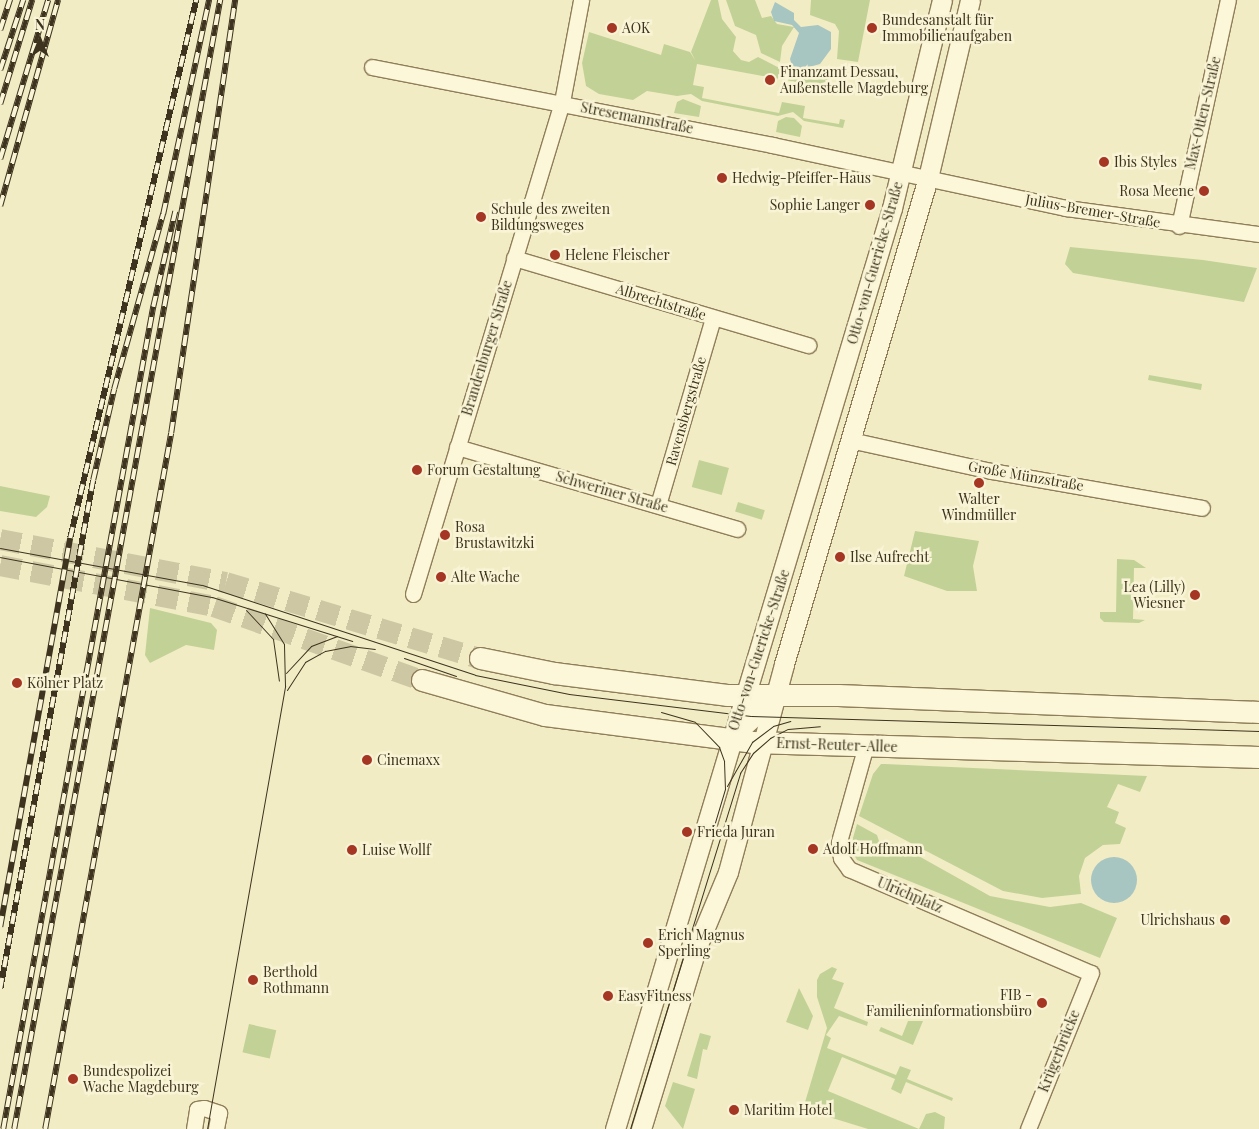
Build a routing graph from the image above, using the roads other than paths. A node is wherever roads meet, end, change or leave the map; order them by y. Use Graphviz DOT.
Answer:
graph roads {
  1 [pos="582,0"];
  2 [pos="942,0"];
  3 [pos="970,0"];
  4 [pos="1228,0"];
  5 [pos="372,66"];
  6 [pos="562,102"];
  7 [pos="901,172"];
  8 [pos="928,178"];
  9 [pos="1179,226"];
  10 [pos="1259,234"];
  11 [pos="514,258"];
  12 [pos="713,318"];
  13 [pos="808,346"];
  14 [pos="850,440"];
  15 [pos="457,447"];
  16 [pos="658,505"];
  17 [pos="1202,508"];
  18 [pos="737,528"];
  19 [pos="413,594"];
  20 [pos="480,658"];
  21 [pos="422,680"];
  22 [pos="745,696"];
  23 [pos="776,696"];
  24 [pos="1259,712"];
  25 [pos="730,740"];
  26 [pos="765,743"];
  27 [pos="866,745"];
  28 [pos="1259,757"];
  29 [pos="1091,973"];
  30 [pos="194,1129"];
  31 [pos="216,1129"];
  32 [pos="615,1129"];
  33 [pos="641,1129"];
  34 [pos="1028,1129"];
  1 -- 6 [label="street, Brandenburger Straße"];
  2 -- 7 [label="street, Otto-von-Guericke-Straße"];
  3 -- 8 [label="street, Otto-von-Guericke-Straße"];
  4 -- 9 [label="street, Max-Otten-Straße"];
  5 -- 6 [label="street, Stresemannstraße"];
  6 -- 7 [label="street, Stresemannstraße"];
  6 -- 11 [label="street, Brandenburger Straße"];
  7 -- 8 [label="street, Otto-von-Guericke-Straße"];
  7 -- 22 [label="street, Otto-von-Guericke-Straße"];
  8 -- 9 [label="street, Julius-Bremer-Straße"];
  8 -- 14 [label="street, Otto-von-Guericke-Straße"];
  9 -- 10 [label="street, Julius-Bremer-Straße"];
  11 -- 12 [label="street, Albrechtstraße"];
  11 -- 15 [label="street, Brandenburger Straße"];
  12 -- 13 [label="street, Albrechtstraße"];
  12 -- 16 [label="street, Ravensbergstraße"];
  14 -- 17 [label="street, Große Münzstraße"];
  14 -- 23 [label="street, Otto-von-Guericke-Straße"];
  15 -- 16 [label="street, Schweriner Straße"];
  15 -- 19 [label="street, Brandenburger Straße"];
  16 -- 18 [label="street, Schweriner Straße"];
  20 -- 22 [label="main road"];
  21 -- 25 [label="main road, Ernst-Reuter-Allee"];
  22 -- 23 [label="main road"];
  22 -- 25 [label="street, Otto-von-Guericke-Straße"];
  23 -- 24 [label="main road"];
  23 -- 25 [label="street"];
  23 -- 26 [label="street, Otto-von-Guericke-Straße"];
  25 -- 26 [label="main road, Ernst-Reuter-Allee"];
  25 -- 32 [label="street, Otto-von-Guericke-Straße"];
  26 -- 27 [label="main road, Ernst-Reuter-Allee"];
  26 -- 33 [label="street, Otto-von-Guericke-Straße"];
  27 -- 28 [label="main road, Ernst-Reuter-Allee"];
  27 -- 29 [label="street, Ulrichplatz"];
  29 -- 34 [label="street, Krügerbrücke"];
  30 -- 31 [label="street"];
}
